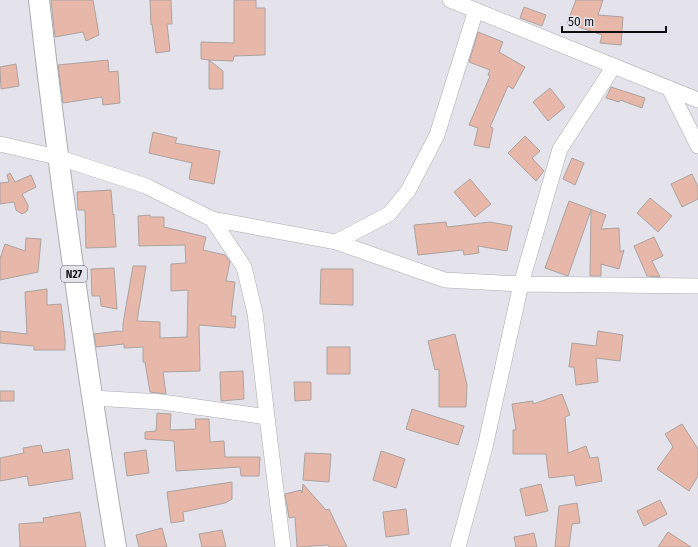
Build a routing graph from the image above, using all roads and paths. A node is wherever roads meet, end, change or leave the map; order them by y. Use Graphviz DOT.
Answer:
graph roads {
  1 [pos="39,0"];
  2 [pos="450,0"];
  3 [pos="476,10"];
  4 [pos="614,66"];
  5 [pos="669,88"];
  6 [pos="698,100"];
  7 [pos="0,144"];
  8 [pos="698,146"];
  9 [pos="57,157"];
  10 [pos="212,219"];
  11 [pos="336,242"];
  12 [pos="521,284"];
  13 [pos="698,286"];
  14 [pos="92,398"];
  15 [pos="266,416"];
  16 [pos="116,547"];
  17 [pos="284,547"];
  18 [pos="458,547"];
  1 -- 9 [label="main road, N27"];
  2 -- 3 [label="street"];
  3 -- 4 [label="street"];
  3 -- 11 [label="street"];
  4 -- 5 [label="street"];
  4 -- 12 [label="street"];
  5 -- 6 [label="street"];
  5 -- 8 [label="street"];
  7 -- 9 [label="street"];
  9 -- 10 [label="street"];
  9 -- 14 [label="main road, N27"];
  10 -- 11 [label="street"];
  10 -- 15 [label="street"];
  11 -- 12 [label="street"];
  12 -- 13 [label="street"];
  12 -- 18 [label="street"];
  14 -- 15 [label="street"];
  14 -- 16 [label="main road, N27"];
  15 -- 17 [label="street"];
}
